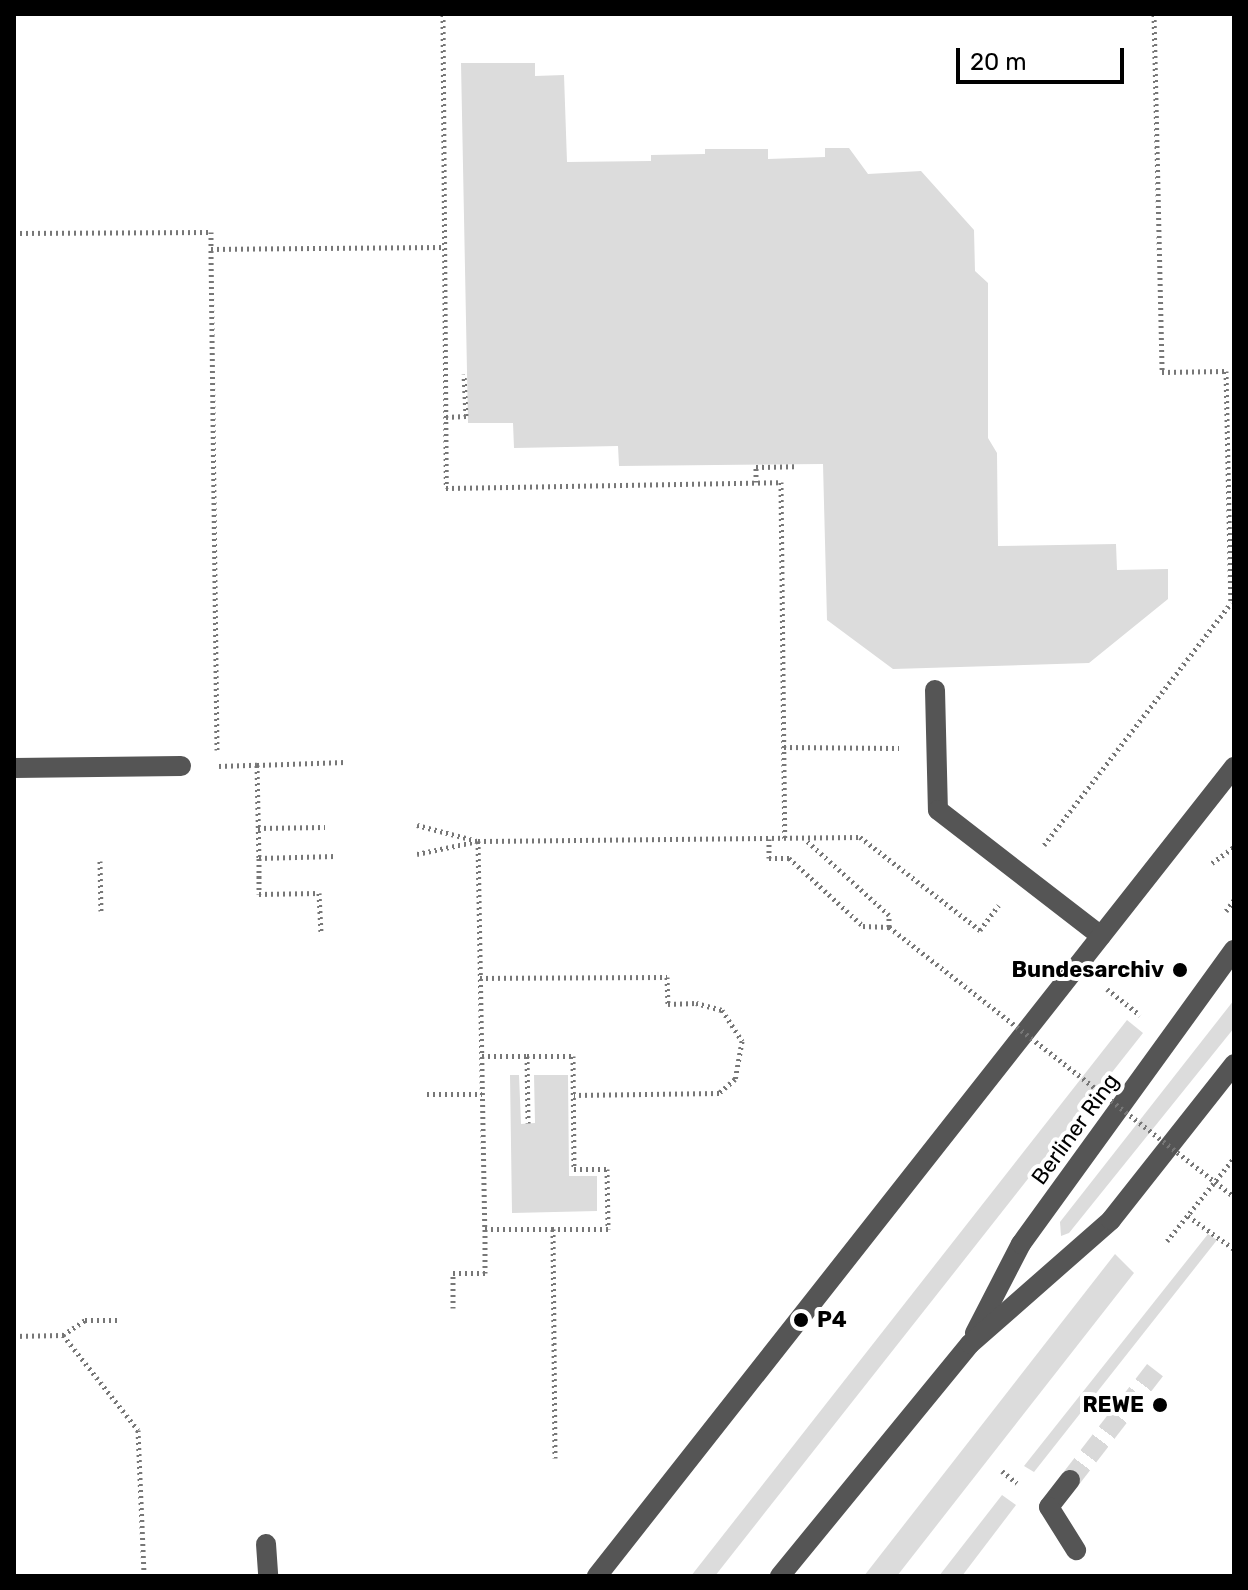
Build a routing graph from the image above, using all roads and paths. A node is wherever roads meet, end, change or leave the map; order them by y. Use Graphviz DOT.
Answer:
graph roads {
  1 [pos="443,14"];
  2 [pos="1154,14"];
  3 [pos="14,233"];
  4 [pos="445,247"];
  5 [pos="211,249"];
  6 [pos="464,374"];
  7 [pos="446,417"];
  8 [pos="795,466"];
  9 [pos="756,482"];
  10 [pos="1232,602"];
  11 [pos="935,690"];
  12 [pos="784,747"];
  13 [pos="898,748"];
  14 [pos="345,762"];
  15 [pos="257,765"];
  16 [pos="181,766"];
  17 [pos="1234,767"];
  18 [pos="14,768"];
  19 [pos="417,825"];
  20 [pos="325,827"];
  21 [pos="258,828"];
  22 [pos="769,839"];
  23 [pos="785,839"];
  24 [pos="805,839"];
  25 [pos="478,841"];
  26 [pos="1040,850"];
  27 [pos="417,854"];
  28 [pos="335,856"];
  29 [pos="259,858"];
  30 [pos="100,861"];
  31 [pos="1009,892"];
  32 [pos="101,911"];
  33 [pos="889,927"];
  34 [pos="321,933"];
  35 [pos="1101,936"];
  36 [pos="1234,950"];
  37 [pos="1077,967"];
  38 [pos="480,978"];
  39 [pos="1152,1006"];
  40 [pos="482,1056"];
  41 [pos="527,1056"];
  42 [pos="1234,1064"];
  43 [pos="427,1094"];
  44 [pos="482,1094"];
  45 [pos="574,1095"];
  46 [pos="528,1123"];
  47 [pos="1234,1158"];
  48 [pos="1234,1197"];
  49 [pos="1188,1216"];
  50 [pos="485,1229"];
  51 [pos="553,1229"];
  52 [pos="1167,1241"];
  53 [pos="1234,1249"];
  54 [pos="453,1308"];
  55 [pos="119,1320"];
  56 [pos="63,1335"];
  57 [pos="14,1336"];
  58 [pos="970,1344"];
  59 [pos="555,1458"];
  60 [pos="1002,1471"];
  61 [pos="1070,1480"];
  62 [pos="1015,1481"];
  63 [pos="266,1544"];
  64 [pos="1076,1550"];
  65 [pos="144,1576"];
  66 [pos="268,1576"];
  67 [pos="597,1576"];
  68 [pos="780,1576"];
  1 -- 4 [label="path"];
  2 -- 10 [label="path"];
  3 -- 5 [label="path"];
  4 -- 5 [label="path"];
  4 -- 7 [label="path"];
  5 -- 15 [label="path"];
  6 -- 7 [label="path"];
  7 -- 9 [label="path"];
  8 -- 9 [label="path"];
  9 -- 12 [label="path"];
  10 -- 26 [label="path"];
  11 -- 35 [label="street"];
  12 -- 13 [label="path"];
  12 -- 23 [label="path"];
  14 -- 15 [label="path"];
  15 -- 21 [label="path"];
  16 -- 18 [label="street"];
  17 -- 35 [label="street"];
  19 -- 25 [label="path"];
  20 -- 21 [label="path"];
  21 -- 29 [label="path"];
  22 -- 23 [label="path"];
  22 -- 25 [label="path"];
  22 -- 33 [label="path"];
  23 -- 24 [label="path"];
  24 -- 31 [label="path"];
  24 -- 33 [label="path"];
  25 -- 27 [label="path"];
  25 -- 38 [label="path"];
  28 -- 29 [label="path"];
  29 -- 34 [label="path"];
  30 -- 32 [label="path"];
  33 -- 48 [label="path, bridge"];
  35 -- 37 [label="street"];
  36 -- 58 [label="street, Berliner Ring"];
  37 -- 39 [label="path"];
  37 -- 67 [label="street"];
  38 -- 40 [label="path"];
  38 -- 45 [label="path"];
  40 -- 41 [label="path"];
  40 -- 44 [label="path"];
  41 -- 45 [label="path"];
  41 -- 46 [label="path"];
  42 -- 58 [label="street, Berliner Ring"];
  43 -- 44 [label="path"];
  44 -- 50 [label="path"];
  45 -- 51 [label="path"];
  47 -- 49 [label="path"];
  49 -- 52 [label="path"];
  49 -- 53 [label="path"];
  50 -- 51 [label="path"];
  50 -- 54 [label="path"];
  51 -- 59 [label="path"];
  55 -- 56 [label="path"];
  56 -- 57 [label="path"];
  56 -- 65 [label="path"];
  58 -- 68 [label="street, Berliner Ring"];
  60 -- 62 [label="path"];
  61 -- 64 [label="street"];
  63 -- 66 [label="street"];
}
